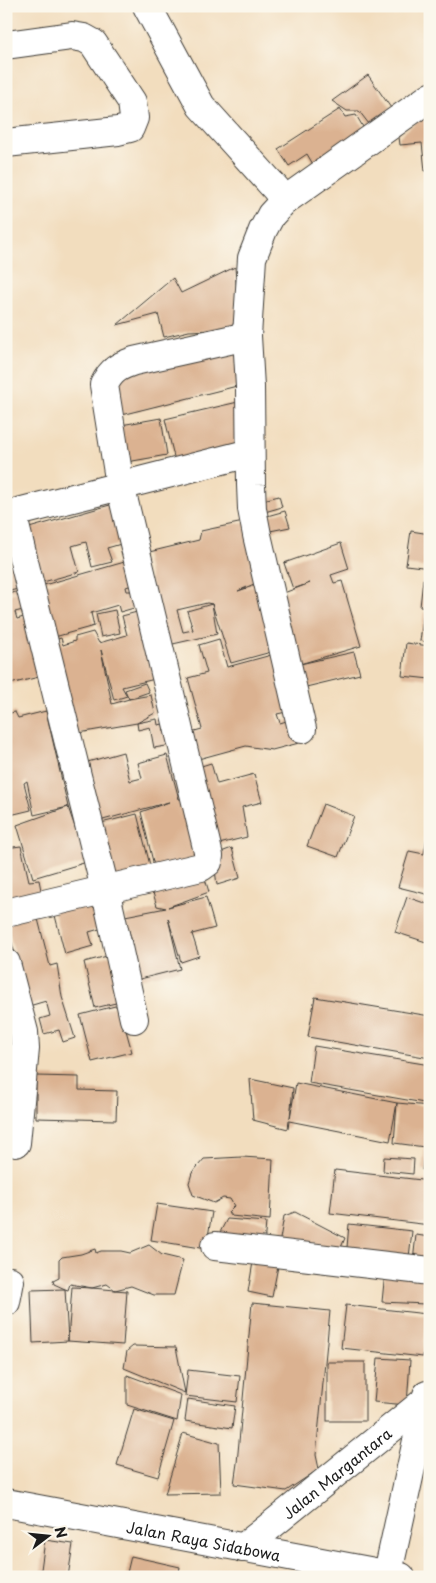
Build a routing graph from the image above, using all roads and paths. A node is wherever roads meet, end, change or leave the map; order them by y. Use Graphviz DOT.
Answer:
graph roads {
  1 [pos="147,6"];
  2 [pos="6,45"];
  3 [pos="430,97"];
  4 [pos="6,143"];
  5 [pos="280,195"];
  6 [pos="247,336"];
  7 [pos="250,453"];
  8 [pos="120,485"];
  9 [pos="9,514"];
  10 [pos="302,729"];
  11 [pos="105,889"];
  12 [pos="6,913"];
  13 [pos="6,963"];
  14 [pos="134,1019"];
  15 [pos="15,1058"];
  16 [pos="16,1143"];
  17 [pos="215,1246"];
  18 [pos="430,1270"];
  19 [pos="429,1393"];
  20 [pos="6,1503"];
  21 [pos="243,1548"];
  22 [pos="392,1576"];
  1 -- 5 [label="main road"];
  2 -- 4 [label="main road"];
  3 -- 5 [label="main road"];
  5 -- 6 [label="main road"];
  6 -- 7 [label="main road"];
  6 -- 8 [label="main road"];
  7 -- 8 [label="main road"];
  7 -- 10 [label="main road"];
  8 -- 9 [label="main road"];
  8 -- 11 [label="main road"];
  9 -- 11 [label="main road"];
  11 -- 12 [label="main road"];
  11 -- 14 [label="main road"];
  13 -- 15 [label="main road"];
  15 -- 16 [label="main road"];
  17 -- 18 [label="main road"];
  19 -- 21 [label="main road, Jalan Margantara"];
  19 -- 22 [label="main road"];
  20 -- 21 [label="main road, Jalan Raya Sidabowa"];
  21 -- 22 [label="main road, Jalan Raya Sidabowa"];
}
